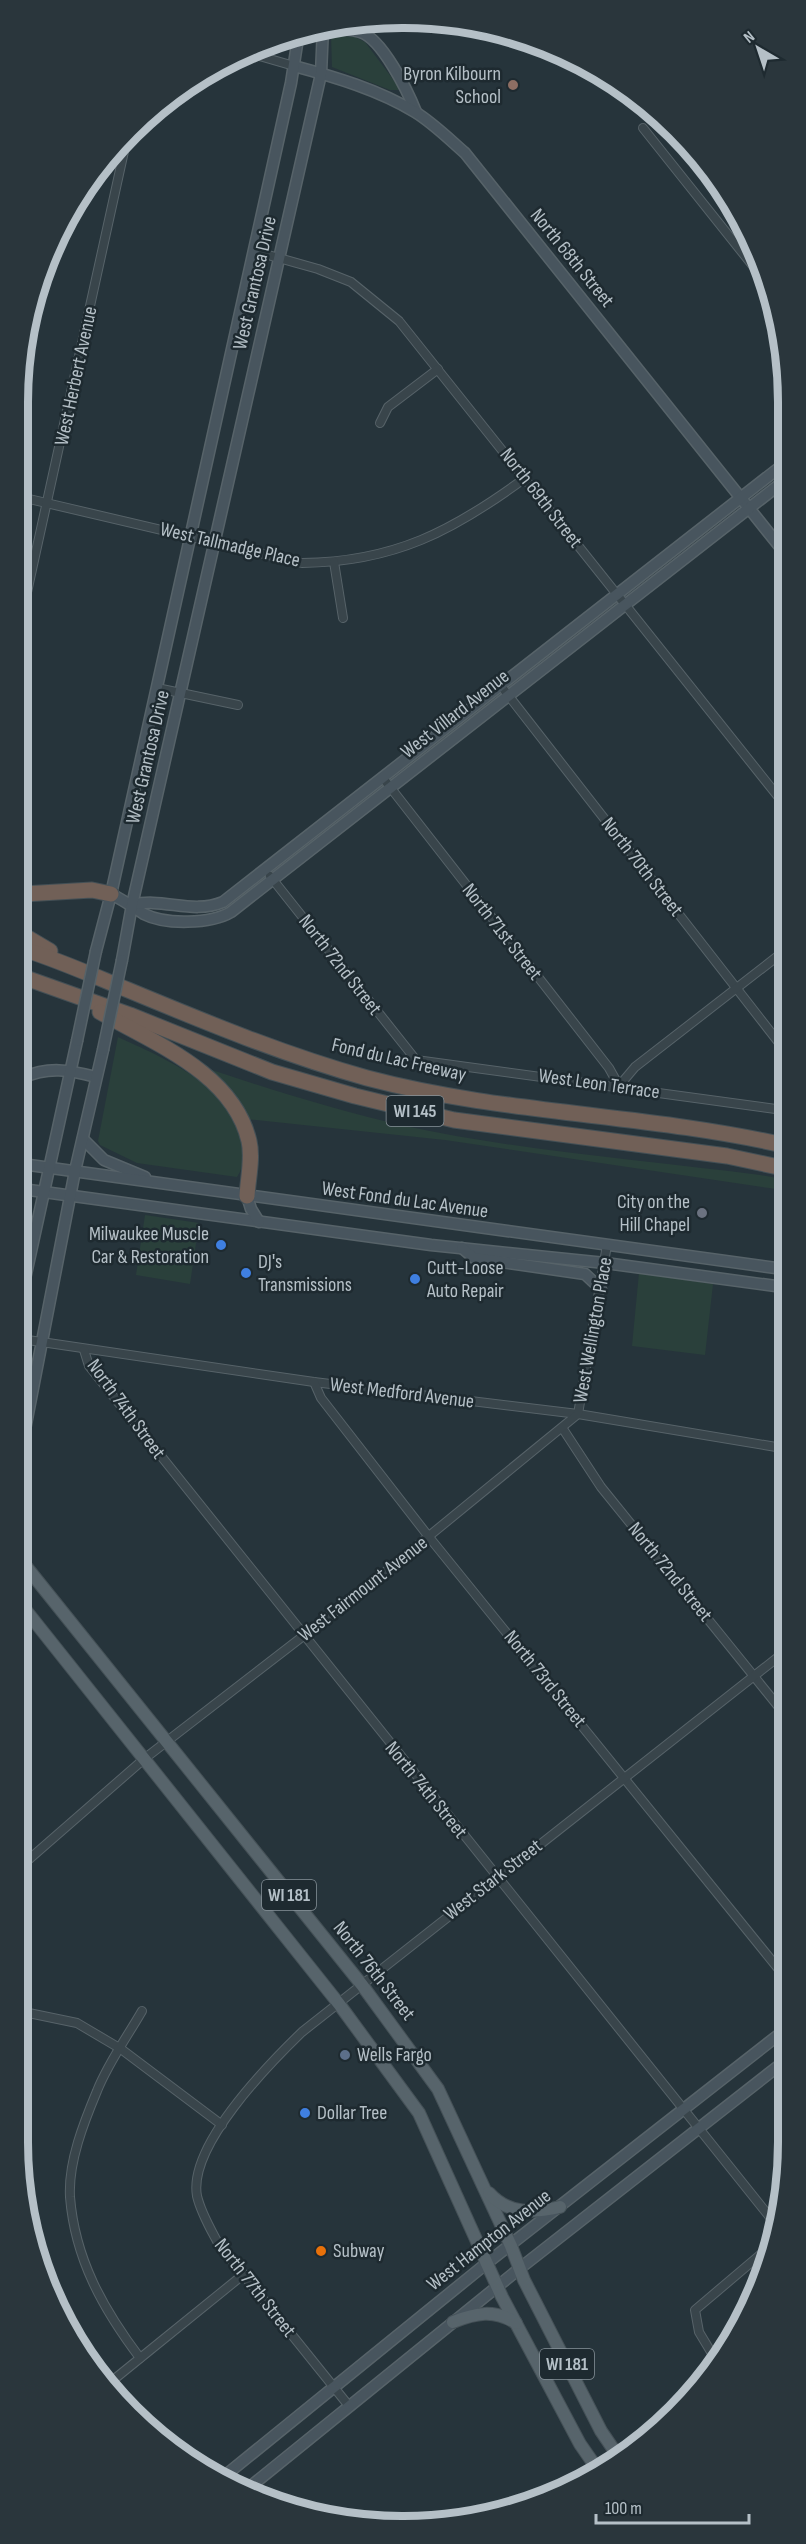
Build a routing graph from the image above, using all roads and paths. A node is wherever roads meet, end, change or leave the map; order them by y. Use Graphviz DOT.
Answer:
graph roads {
  1 [pos="360,31"];
  2 [pos="323,38"];
  3 [pos="297,44"];
  4 [pos="261,57"];
  5 [pos="294,66"];
  6 [pos="321,74"];
  7 [pos="416,112"];
  8 [pos="643,128"];
  9 [pos="124,153"];
  10 [pos="254,251"];
  11 [pos="279,258"];
  12 [pos="750,262"];
  13 [pos="438,369"];
  14 [pos="380,423"];
  15 [pos="778,469"];
  16 [pos="525,478"];
  17 [pos="778,485"];
  18 [pos="742,498"];
  19 [pos="28,499"];
  20 [pos="48,503"];
  21 [pos="749,507"];
  22 [pos="190,536"];
  23 [pos="216,542"];
  24 [pos="778,544"];
  25 [pos="334,562"];
  26 [pos="28,589"];
  27 [pos="622,599"];
  28 [pos="343,618"];
  29 [pos="501,686"];
  30 [pos="157,688"];
  31 [pos="181,694"];
  32 [pos="508,697"];
  33 [pos="238,705"];
  34 [pos="386,783"];
  35 [pos="778,796"];
  36 [pos="265,870"];
  37 [pos="273,880"];
  38 [pos="28,894"];
  39 [pos="111,894"];
  40 [pos="132,905"];
  41 [pos="28,938"];
  42 [pos="28,951"];
  43 [pos="778,956"];
  44 [pos="68,963"];
  45 [pos="28,979"];
  46 [pos="737,987"];
  47 [pos="64,991"];
  48 [pos="778,1041"];
  49 [pos="416,1060"];
  50 [pos="72,1070"];
  51 [pos="28,1075"];
  52 [pos="96,1077"];
  53 [pos="619,1086"];
  54 [pos="778,1109"];
  55 [pos="83,1139"];
  56 [pos="778,1143"];
  57 [pos="28,1165"];
  58 [pos="778,1167"];
  59 [pos="50,1168"];
  60 [pos="75,1172"];
  61 [pos="168,1185"];
  62 [pos="28,1190"];
  63 [pos="44,1192"];
  64 [pos="71,1196"];
  65 [pos="247,1196"];
  66 [pos="259,1222"];
  67 [pos="607,1245"];
  68 [pos="462,1248"];
  69 [pos="605,1263"];
  70 [pos="28,1266"];
  71 [pos="778,1268"];
  72 [pos="778,1286"];
  73 [pos="601,1289"];
  74 [pos="28,1341"];
  75 [pos="43,1344"];
  76 [pos="84,1350"];
  77 [pos="314,1383"];
  78 [pos="28,1410"];
  79 [pos="578,1414"];
  80 [pos="563,1429"];
  81 [pos="778,1448"];
  82 [pos="429,1537"];
  83 [pos="28,1569"];
  84 [pos="28,1613"];
  85 [pos="302,1635"];
  86 [pos="778,1657"];
  87 [pos="754,1676"];
  88 [pos="778,1706"];
  89 [pos="166,1743"];
  90 [pos="144,1760"];
  91 [pos="625,1778"];
  92 [pos="28,1857"];
  93 [pos="496,1877"];
  94 [pos="778,1968"];
  95 [pos="362,1985"];
  96 [pos="339,2004"];
  97 [pos="142,2011"];
  98 [pos="28,2013"];
  99 [pos="778,2035"];
  100 [pos="121,2049"];
  101 [pos="778,2066"];
  102 [pos="682,2110"];
  103 [pos="222,2124"];
  104 [pos="698,2129"];
  105 [pos="483,2185"];
  106 [pos="560,2207"];
  107 [pos="769,2217"];
  108 [pos="511,2246"];
  109 [pos="760,2255"];
  110 [pos="487,2263"];
  111 [pos="519,2269"];
  112 [pos="244,2274"];
  113 [pos="498,2286"];
  114 [pos="453,2322"];
  115 [pos="517,2324"];
  116 [pos="711,2353"];
  117 [pos="140,2358"];
  118 [pos="114,2379"];
  119 [pos="334,2388"];
  120 [pos="349,2406"];
  121 [pos="614,2450"];
  122 [pos="593,2463"];
  123 [pos="229,2472"];
  124 [pos="253,2484"];
  1 -- 7 [label="street"];
  2 -- 6 [label="street"];
  3 -- 5 [label="street"];
  4 -- 5 [label="street"];
  5 -- 6 [label="street, North 68th Street"];
  5 -- 10 [label="street, West Grantosa Drive"];
  6 -- 7 [label="street, North 68th Street"];
  6 -- 11 [label="street, West Grantosa Drive"];
  7 -- 18 [label="street, North 68th Street"];
  8 -- 12 [label="street"];
  9 -- 20 [label="street, West Herbert Avenue"];
  10 -- 11 [label="street, North 69th Street"];
  10 -- 22 [label="street, West Grantosa Drive"];
  11 -- 13 [label="street, North 69th Street"];
  11 -- 23 [label="street, West Grantosa Drive"];
  13 -- 14 [label="street"];
  13 -- 16 [label="street, North 69th Street"];
  15 -- 18 [label="street, West Villard Avenue"];
  16 -- 25 [label="street, West Tallmadge Place"];
  16 -- 27 [label="street, North 69th Street"];
  17 -- 21 [label="street, West Villard Avenue"];
  18 -- 21 [label="street, North 68th Street"];
  18 -- 27 [label="street, West Villard Avenue"];
  19 -- 20 [label="street, West Tallmadge Place"];
  20 -- 22 [label="street, West Tallmadge Place"];
  20 -- 26 [label="street, West Herbert Avenue"];
  21 -- 24 [label="street, North 68th Street"];
  21 -- 27 [label="street, West Villard Avenue"];
  22 -- 23 [label="street, West Tallmadge Place"];
  22 -- 30 [label="street, West Grantosa Drive"];
  23 -- 25 [label="street, West Tallmadge Place"];
  23 -- 31 [label="street, West Grantosa Drive"];
  25 -- 28 [label="street"];
  27 -- 29 [label="street, West Villard Avenue"];
  27 -- 32 [label="street, West Villard Avenue"];
  27 -- 35 [label="street, North 69th Street"];
  29 -- 32 [label="street, North 70th Street"];
  29 -- 34 [label="street, West Villard Avenue"];
  30 -- 31 [label="street"];
  30 -- 39 [label="street, West Grantosa Drive"];
  31 -- 33 [label="street"];
  31 -- 40 [label="street, West Grantosa Drive"];
  32 -- 34 [label="street, West Villard Avenue"];
  32 -- 46 [label="street, North 70th Street"];
  34 -- 36 [label="street, West Villard Avenue"];
  34 -- 37 [label="street, West Villard Avenue"];
  34 -- 53 [label="street, North 71st Street"];
  36 -- 37 [label="street, North 72nd Street"];
  36 -- 40 [label="street, West Villard Avenue"];
  37 -- 40 [label="street, West Villard Avenue"];
  37 -- 49 [label="street, North 72nd Street"];
  38 -- 39 [label="highway"];
  39 -- 40 [label="street, West Villard Avenue"];
  39 -- 50 [label="street, West Grantosa Drive, bridge"];
  40 -- 52 [label="street, West Grantosa Drive, bridge"];
  41 -- 44 [label="highway"];
  42 -- 44 [label="highway, Fond du Lac Freeway / WI 145"];
  43 -- 46 [label="street"];
  44 -- 56 [label="highway, Fond du Lac Freeway / WI 145"];
  45 -- 47 [label="highway, WI 145"];
  46 -- 48 [label="street, North 70th Street"];
  46 -- 53 [label="street"];
  47 -- 58 [label="highway, WI 145"];
  47 -- 65 [label="highway"];
  49 -- 53 [label="street, West Leon Terrace"];
  50 -- 51 [label="street"];
  50 -- 52 [label="street"];
  50 -- 59 [label="street, West Grantosa Drive"];
  52 -- 55 [label="street, West Grantosa Drive"];
  53 -- 54 [label="street, West Leon Terrace"];
  55 -- 60 [label="street, West Grantosa Drive"];
  55 -- 61 [label="street"];
  57 -- 59 [label="street, West Fond du Lac Avenue"];
  59 -- 60 [label="street, West Fond du Lac Avenue"];
  59 -- 63 [label="street, West Grantosa Drive"];
  60 -- 61 [label="street, West Fond du Lac Avenue"];
  60 -- 64 [label="street, West Grantosa Drive"];
  61 -- 65 [label="street, West Fond du Lac Avenue"];
  62 -- 63 [label="street, West Fond du Lac Avenue"];
  63 -- 64 [label="street, West Fond du Lac Avenue"];
  63 -- 70 [label="street, West Grantosa Drive"];
  64 -- 66 [label="street, West Fond du Lac Avenue"];
  64 -- 75 [label="street, West Grantosa Drive"];
  65 -- 66 [label="street"];
  65 -- 67 [label="street, West Fond du Lac Avenue"];
  66 -- 68 [label="street, West Fond du Lac Avenue"];
  67 -- 69 [label="street, West Wellington Place"];
  67 -- 71 [label="street, West Fond du Lac Avenue"];
  68 -- 69 [label="street, West Fond du Lac Avenue"];
  68 -- 73 [label="street"];
  69 -- 72 [label="street, West Fond du Lac Avenue"];
  69 -- 73 [label="street, West Wellington Place"];
  73 -- 79 [label="street, West Wellington Place"];
  74 -- 75 [label="street, West Medford Avenue"];
  75 -- 76 [label="street, West Medford Avenue"];
  75 -- 78 [label="street, West Grantosa Drive"];
  76 -- 77 [label="street, West Medford Avenue"];
  76 -- 85 [label="street, North 74th Street"];
  77 -- 79 [label="street, West Medford Avenue"];
  77 -- 82 [label="street, North 73rd Street"];
  79 -- 80 [label="street, West Fairmount Avenue"];
  79 -- 81 [label="street, West Medford Avenue"];
  80 -- 82 [label="street, West Fairmount Avenue"];
  80 -- 87 [label="street, North 72nd Street"];
  82 -- 85 [label="street, West Fairmount Avenue"];
  82 -- 91 [label="street, North 73rd Street"];
  83 -- 89 [label="main road, North 76th Street / WI 181"];
  84 -- 90 [label="main road, WI 181"];
  85 -- 89 [label="street, West Fairmount Avenue"];
  85 -- 93 [label="street, North 74th Street"];
  86 -- 87 [label="street, West Stark Street"];
  87 -- 88 [label="street, North 72nd Street"];
  87 -- 91 [label="street, West Stark Street"];
  89 -- 90 [label="street, West Fairmount Avenue"];
  89 -- 95 [label="main road, North 76th Street / WI 181"];
  90 -- 92 [label="street, West Fairmount Avenue"];
  90 -- 96 [label="main road, WI 181"];
  91 -- 93 [label="street, West Stark Street"];
  91 -- 94 [label="street, North 73rd Street"];
  93 -- 95 [label="street, West Stark Street"];
  93 -- 102 [label="street, North 74th Street"];
  95 -- 96 [label="street, West Stark Street"];
  95 -- 105 [label="main road, North 76th Street / WI 181"];
  96 -- 103 [label="street, West Stark Street"];
  96 -- 110 [label="main road, WI 181"];
  97 -- 100 [label="street"];
  98 -- 100 [label="street"];
  99 -- 102 [label="street, West Hampton Avenue"];
  100 -- 103 [label="street"];
  100 -- 117 [label="street"];
  101 -- 104 [label="street"];
  102 -- 104 [label="street, North 74th Street"];
  102 -- 106 [label="street, West Hampton Avenue"];
  103 -- 112 [label="street, North 77th Street"];
  104 -- 107 [label="street, North 74th Street"];
  104 -- 111 [label="street"];
  105 -- 106 [label="main road"];
  105 -- 108 [label="main road, North 76th Street / WI 181"];
  106 -- 108 [label="street, West Hampton Avenue"];
  108 -- 110 [label="street, West Hampton Avenue"];
  108 -- 111 [label="main road, North 76th Street / WI 181"];
  109 -- 116 [label="street"];
  110 -- 113 [label="main road, WI 181"];
  110 -- 119 [label="street, West Hampton Avenue"];
  111 -- 113 [label="street"];
  111 -- 121 [label="main road, North 76th Street / WI 181"];
  112 -- 117 [label="street"];
  112 -- 119 [label="street, North 77th Street"];
  113 -- 114 [label="street"];
  113 -- 115 [label="main road, WI 181"];
  114 -- 115 [label="main road"];
  114 -- 120 [label="street"];
  115 -- 122 [label="main road, WI 181"];
  117 -- 118 [label="street"];
  119 -- 120 [label="street, North 77th Street"];
  119 -- 123 [label="street, West Hampton Avenue"];
  120 -- 124 [label="street"];
}
